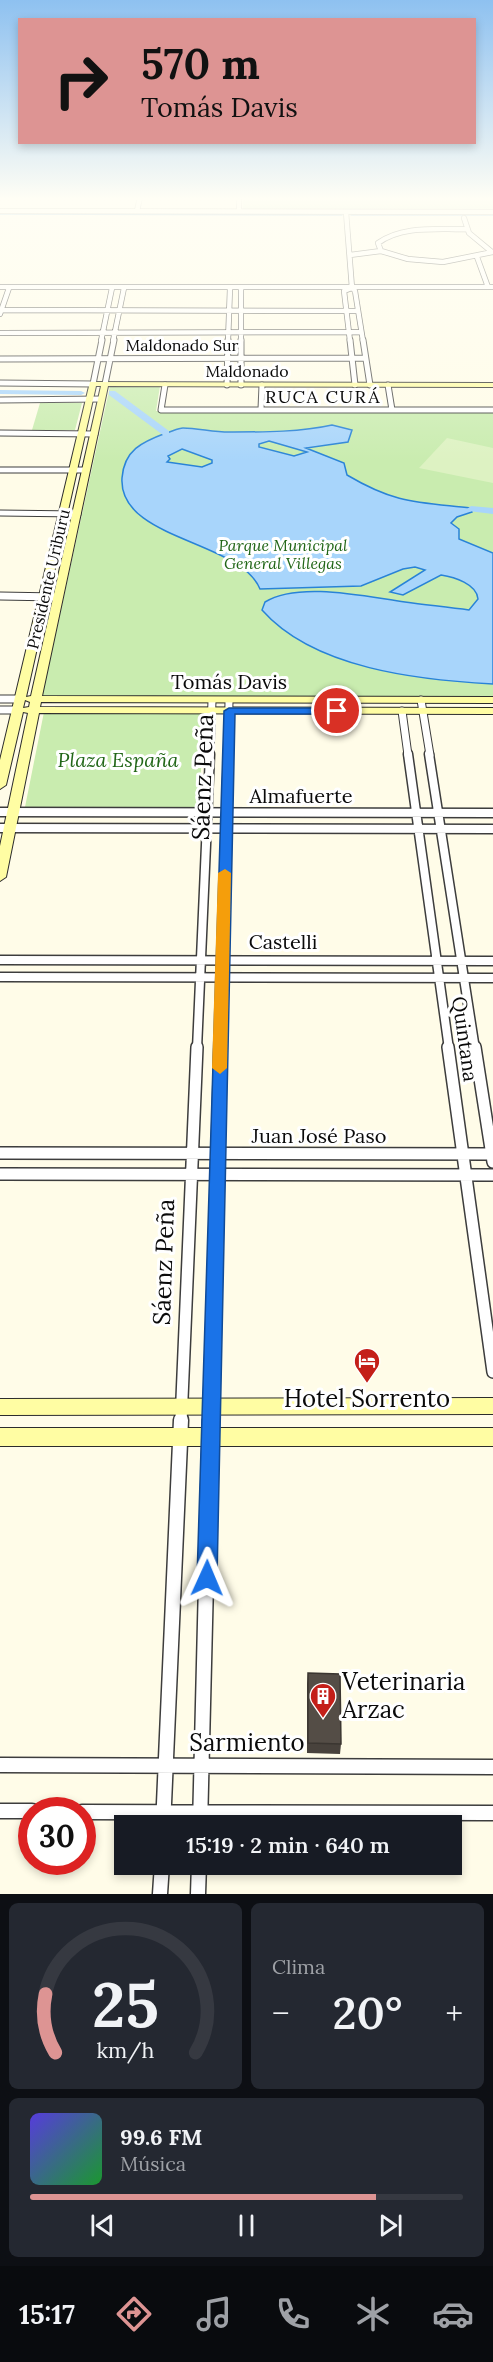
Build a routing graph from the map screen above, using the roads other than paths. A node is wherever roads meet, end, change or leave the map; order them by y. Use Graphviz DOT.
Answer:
graph roads {
  1 [pos="353,285"];
  2 [pos="491,287"];
  3 [pos="0,289"];
  4 [pos="9,289"];
  5 [pos="111,289"];
  6 [pos="123,289"];
  7 [pos="230,290"];
  8 [pos="241,290"];
  9 [pos="353,290"];
  10 [pos="344,291"];
  11 [pos="109,310"];
  12 [pos="120,310"];
  13 [pos="230,310"];
  14 [pos="242,310"];
  15 [pos="1,311"];
  16 [pos="347,311"];
  17 [pos="358,311"];
  18 [pos="349,332"];
  19 [pos="361,332"];
  20 [pos="0,333"];
  21 [pos="104,333"];
  22 [pos="116,333"];
  23 [pos="229,333"];
  24 [pos="242,333"];
  25 [pos="99,358"];
  26 [pos="111,358"];
  27 [pos="228,358"];
  28 [pos="242,358"];
  29 [pos="352,358"];
  30 [pos="364,358"];
  31 [pos="0,359"];
  32 [pos="0,383"];
  33 [pos="93,384"];
  34 [pos="105,384"];
  35 [pos="165,385"];
  36 [pos="227,385"];
  37 [pos="241,385"];
  38 [pos="262,385"];
  39 [pos="355,385"];
  40 [pos="370,385"];
  41 [pos="388,385"];
  42 [pos="493,385"];
  43 [pos="88,399"];
  44 [pos="102,399"];
  45 [pos="0,400"];
  46 [pos="261,410"];
  47 [pos="392,410"];
  48 [pos="493,410"];
  49 [pos="0,433"];
  50 [pos="82,434"];
  51 [pos="95,434"];
  52 [pos="0,470"];
  53 [pos="86,470"];
  54 [pos="73,471"];
  55 [pos="0,513"];
  56 [pos="62,514"];
  57 [pos="78,514"];
  58 [pos="0,596"];
  59 [pos="43,596"];
  60 [pos="57,597"];
  61 [pos="0,699"];
  62 [pos="493,700"];
  63 [pos="18,704"];
  64 [pos="36,705"];
  65 [pos="212,706"];
  66 [pos="229,706"];
  67 [pos="422,706"];
  68 [pos="0,710"];
  69 [pos="402,711"];
  70 [pos="493,711"];
  71 [pos="0,785"];
  72 [pos="0,812"];
  73 [pos="13,812"];
  74 [pos="207,812"];
  75 [pos="226,812"];
  76 [pos="416,813"];
  77 [pos="438,813"];
  78 [pos="493,813"];
  79 [pos="5,828"];
  80 [pos="207,828"];
  81 [pos="226,828"];
  82 [pos="418,829"];
  83 [pos="441,829"];
  84 [pos="493,829"];
  85 [pos="0,877"];
  86 [pos="0,960"];
  87 [pos="201,960"];
  88 [pos="223,960"];
  89 [pos="436,961"];
  90 [pos="462,961"];
  91 [pos="493,961"];
  92 [pos="0,977"];
  93 [pos="200,977"];
  94 [pos="222,977"];
  95 [pos="439,978"];
  96 [pos="464,978"];
  97 [pos="493,978"];
  98 [pos="0,1153"];
  99 [pos="193,1153"];
  100 [pos="218,1154"];
  101 [pos="463,1154"];
  102 [pos="493,1157"];
  103 [pos="0,1174"];
  104 [pos="192,1175"];
  105 [pos="217,1175"];
  106 [pos="466,1176"];
  107 [pos="493,1176"];
  108 [pos="493,1372"];
  109 [pos="211,1406"];
  110 [pos="493,1406"];
  111 [pos="0,1407"];
  112 [pos="182,1407"];
  113 [pos="0,1437"];
  114 [pos="180,1437"];
  115 [pos="210,1437"];
  116 [pos="493,1437"];
  117 [pos="0,1765"];
  118 [pos="166,1766"];
  119 [pos="202,1766"];
  120 [pos="493,1767"];
  121 [pos="0,1811"];
  122 [pos="18,1811"];
  123 [pos="96,1813"];
  124 [pos="493,1813"];
  125 [pos="117,1815"];
  126 [pos="164,1815"];
  127 [pos="200,1815"];
  128 [pos="395,1815"];
  129 [pos="161,1875"];
  130 [pos="199,1875"];
  131 [pos="160,1894"];
  132 [pos="198,1894"];
  1 -- 9 [label="street"];
  2 -- 9 [label="street"];
  3 -- 4 [label="street"];
  4 -- 5 [label="street"];
  4 -- 15 [label="street"];
  5 -- 6 [label="street"];
  5 -- 11 [label="street, Presidente Uriburu"];
  6 -- 7 [label="street"];
  6 -- 12 [label="street, Presidente Uriburu"];
  7 -- 8 [label="street"];
  7 -- 13 [label="street"];
  8 -- 9 [label="street"];
  8 -- 10 [label="street"];
  8 -- 14 [label="street"];
  9 -- 10 [label="street"];
  9 -- 17 [label="street"];
  10 -- 16 [label="street"];
  11 -- 12 [label="street"];
  11 -- 15 [label="street"];
  11 -- 21 [label="street, Presidente Uriburu"];
  12 -- 13 [label="street"];
  12 -- 22 [label="street, Presidente Uriburu"];
  13 -- 14 [label="street"];
  13 -- 23 [label="street"];
  14 -- 16 [label="street"];
  14 -- 24 [label="street"];
  16 -- 17 [label="street"];
  16 -- 18 [label="street"];
  17 -- 19 [label="street"];
  18 -- 19 [label="street"];
  18 -- 24 [label="street"];
  18 -- 29 [label="street"];
  19 -- 30 [label="street"];
  20 -- 21 [label="street"];
  21 -- 22 [label="street"];
  21 -- 25 [label="street, Presidente Uriburu"];
  22 -- 23 [label="street"];
  22 -- 26 [label="street, Presidente Uriburu"];
  23 -- 24 [label="street"];
  23 -- 27 [label="street"];
  24 -- 28 [label="street"];
  25 -- 26 [label="street, Maldonado Sur"];
  25 -- 31 [label="street, Maldonado Sur"];
  25 -- 33 [label="street, Presidente Uriburu"];
  26 -- 27 [label="street, Maldonado Sur"];
  26 -- 34 [label="street, Presidente Uriburu"];
  27 -- 28 [label="street, Maldonado Sur"];
  27 -- 36 [label="street"];
  28 -- 29 [label="street, Maldonado Sur"];
  28 -- 37 [label="street"];
  29 -- 30 [label="street, Maldonado Sur"];
  29 -- 39 [label="street"];
  30 -- 40 [label="street"];
  32 -- 33 [label="street, Maldonado"];
  33 -- 34 [label="street, Maldonado"];
  33 -- 43 [label="street, Presidente Uriburu"];
  34 -- 35 [label="street, Maldonado"];
  34 -- 44 [label="street, Presidente Uriburu"];
  35 -- 36 [label="street, Maldonado"];
  35 -- 46 [label="street"];
  36 -- 37 [label="street, Maldonado"];
  37 -- 38 [label="street, Maldonado"];
  38 -- 39 [label="street, Maldonado"];
  38 -- 46 [label="street"];
  39 -- 40 [label="street, Maldonado"];
  40 -- 41 [label="street, Maldonado"];
  41 -- 42 [label="street, Maldonado"];
  41 -- 47 [label="street"];
  43 -- 44 [label="street"];
  43 -- 45 [label="street"];
  43 -- 50 [label="street, Presidente Uriburu"];
  44 -- 51 [label="street, Presidente Uriburu"];
  46 -- 47 [label="street"];
  47 -- 48 [label="street"];
  49 -- 50 [label="street"];
  50 -- 51 [label="street"];
  50 -- 54 [label="street, Presidente Uriburu"];
  51 -- 53 [label="street, Presidente Uriburu"];
  52 -- 54 [label="street"];
  53 -- 54 [label="street"];
  53 -- 57 [label="street, Presidente Uriburu"];
  54 -- 56 [label="street, Presidente Uriburu"];
  55 -- 56 [label="street"];
  56 -- 57 [label="street"];
  56 -- 59 [label="street, Presidente Uriburu"];
  57 -- 60 [label="street, Presidente Uriburu"];
  58 -- 59 [label="street"];
  59 -- 60 [label="street"];
  59 -- 63 [label="street, Presidente Uriburu"];
  60 -- 64 [label="street, Presidente Uriburu"];
  61 -- 63 [label="street, Tomás Davis"];
  62 -- 67 [label="street, Tomás Davis"];
  63 -- 64 [label="street, Tomás Davis"];
  63 -- 68 [label="street, Tomás Davis"];
  63 -- 71 [label="street, Presidente Uriburu"];
  64 -- 65 [label="street, Tomás Davis"];
  64 -- 73 [label="street, Presidente Uriburu"];
  65 -- 66 [label="street, Tomás Davis"];
  65 -- 74 [label="street, Sáenz Peña"];
  66 -- 67 [label="street, Tomás Davis"];
  66 -- 69 [label="street, Tomás Davis"];
  66 -- 75 [label="street, Sáenz Peña"];
  67 -- 69 [label="street, Tomás Davis"];
  67 -- 70 [label="street, Tomás Davis"];
  67 -- 77 [label="street, Quintana"];
  69 -- 76 [label="street, Quintana"];
  72 -- 73 [label="street, Almafuerte"];
  73 -- 74 [label="street, Almafuerte"];
  73 -- 79 [label="street, Presidente Uriburu"];
  74 -- 75 [label="street, Almafuerte"];
  74 -- 80 [label="street, Sáenz Peña"];
  75 -- 76 [label="street, Almafuerte"];
  75 -- 81 [label="street, Sáenz Peña"];
  76 -- 77 [label="street, Almafuerte"];
  76 -- 82 [label="street, Quintana"];
  77 -- 78 [label="street, Almafuerte"];
  77 -- 83 [label="street, Quintana"];
  79 -- 80 [label="street, Almafuerte"];
  79 -- 85 [label="street, Presidente Uriburu"];
  80 -- 81 [label="street, Almafuerte"];
  80 -- 87 [label="street, Sáenz Peña"];
  81 -- 82 [label="street, Almafuerte"];
  81 -- 88 [label="street, Sáenz Peña"];
  82 -- 83 [label="street, Almafuerte"];
  82 -- 89 [label="street, Quintana"];
  83 -- 84 [label="street, Almafuerte"];
  83 -- 90 [label="street, Quintana"];
  86 -- 87 [label="street, Castelli"];
  87 -- 88 [label="street, Castelli"];
  87 -- 93 [label="street, Sáenz Peña"];
  88 -- 89 [label="street, Castelli"];
  88 -- 94 [label="street, Sáenz Peña"];
  89 -- 90 [label="street, Castelli"];
  89 -- 95 [label="street, Quintana"];
  90 -- 91 [label="street, Castelli"];
  90 -- 96 [label="street, Quintana"];
  92 -- 93 [label="street, Castelli"];
  93 -- 94 [label="street, Castelli"];
  93 -- 99 [label="street, Sáenz Peña"];
  94 -- 95 [label="street, Castelli"];
  94 -- 100 [label="street, Sáenz Peña"];
  95 -- 96 [label="street, Castelli"];
  95 -- 101 [label="street, Quintana"];
  96 -- 97 [label="street, Castelli"];
  96 -- 102 [label="street, Quintana"];
  98 -- 99 [label="street, Juan José Paso"];
  99 -- 100 [label="street, Juan José Paso"];
  99 -- 104 [label="street, Sáenz Peña"];
  100 -- 101 [label="street, Juan José Paso"];
  100 -- 105 [label="street, Sáenz Peña"];
  101 -- 102 [label="street, Juan José Paso"];
  101 -- 106 [label="street, Quintana"];
  103 -- 104 [label="street, Juan José Paso"];
  104 -- 105 [label="street, Juan José Paso"];
  104 -- 112 [label="street, Sáenz Peña"];
  105 -- 106 [label="street, Juan José Paso"];
  105 -- 109 [label="street, Sáenz Peña"];
  106 -- 107 [label="street, Juan José Paso"];
  106 -- 108 [label="street, Quintana"];
  109 -- 110 [label="street"];
  109 -- 112 [label="street"];
  109 -- 115 [label="street, Sáenz Peña"];
  111 -- 112 [label="street"];
  112 -- 114 [label="street, Sáenz Peña"];
  113 -- 114 [label="street"];
  114 -- 115 [label="street"];
  114 -- 118 [label="street, Sáenz Peña"];
  115 -- 116 [label="street"];
  115 -- 119 [label="street, Sáenz Peña"];
  117 -- 118 [label="street, Sarmiento"];
  118 -- 119 [label="street, Sarmiento"];
  118 -- 126 [label="street, Sáenz Peña"];
  119 -- 120 [label="street, Sarmiento"];
  119 -- 127 [label="street, Sáenz Peña"];
  121 -- 122 [label="street"];
  123 -- 125 [label="street"];
  124 -- 128 [label="street"];
  129 -- 131 [label="street"];
  130 -- 132 [label="street"];
}
